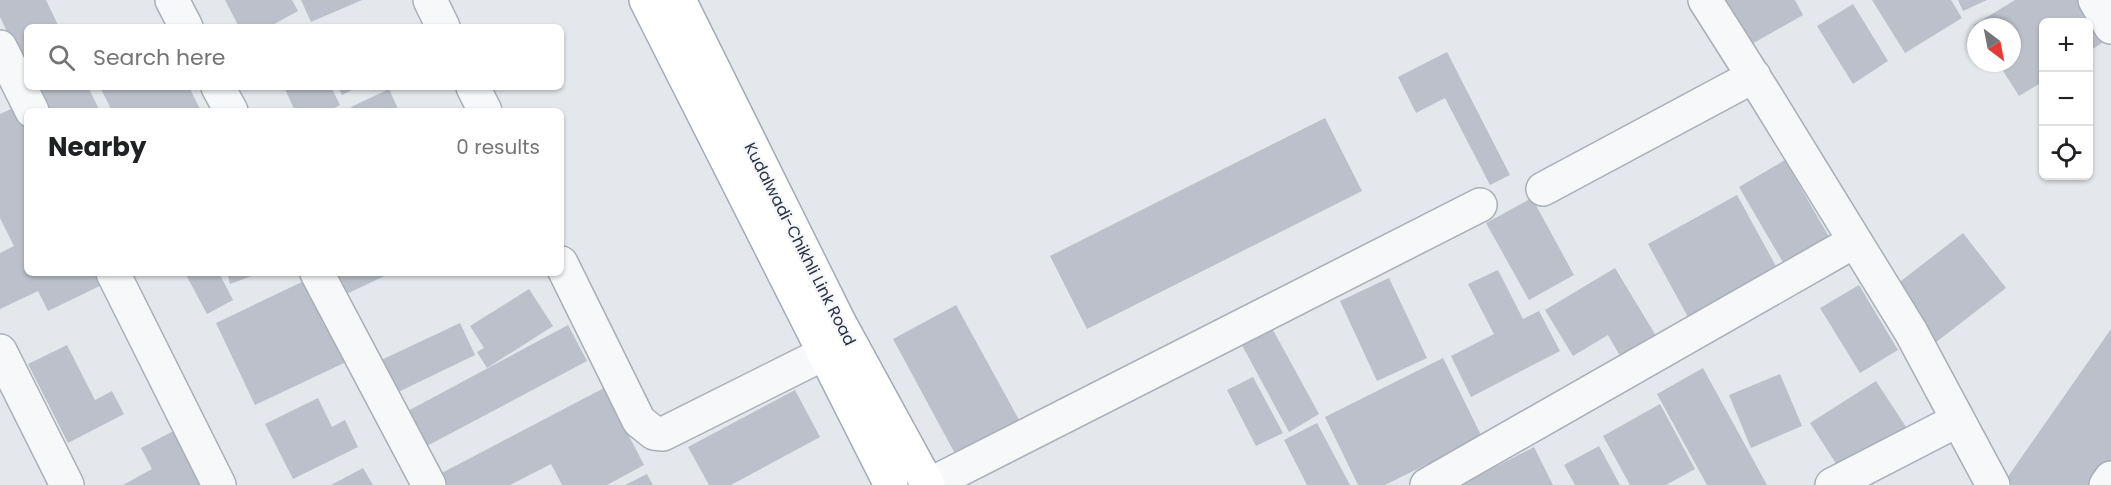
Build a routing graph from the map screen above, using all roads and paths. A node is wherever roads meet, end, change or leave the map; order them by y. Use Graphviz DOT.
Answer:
graph roads {
  1 [pos="172,0"];
  2 [pos="430,0"];
  3 [pos="646,0"];
  4 [pos="679,0"];
  5 [pos="1705,0"];
  6 [pos="2095,0"];
  7 [pos="184,24"];
  8 [pos="442,24"];
  9 [pos="2111,27"];
  10 [pos="0,47"];
  11 [pos="1754,76"];
  12 [pos="220,90"];
  13 [pos="474,90"];
  14 [pos="30,108"];
  15 [pos="229,108"];
  16 [pos="484,108"];
  17 [pos="1543,189"];
  18 [pos="1480,205"];
  19 [pos="1855,241"];
  20 [pos="564,269"];
  21 [pos="114,276"];
  22 [pos="318,276"];
  23 [pos="0,351"];
  24 [pos="825,353"];
  25 [pos="1958,420"];
  26 [pos="2111,478"];
  27 [pos="68,485"];
  28 [pos="219,485"];
  29 [pos="429,485"];
  30 [pos="891,485"];
  31 [pos="928,485"];
  32 [pos="1427,485"];
  33 [pos="1832,485"];
  34 [pos="1993,485"];
  35 [pos="2106,485"];
  1 -- 7 [label="lane"];
  2 -- 8 [label="lane"];
  3 -- 24 [label="main road, Kudalwadi-Chikhli Link Road"];
  4 -- 31 [label="main road, Kudalwadi-Chikhli Link Road"];
  5 -- 11 [label="lane"];
  6 -- 9 [label="lane"];
  10 -- 14 [label="lane"];
  11 -- 17 [label="lane"];
  11 -- 19 [label="lane"];
  12 -- 15 [label="lane"];
  13 -- 16 [label="lane"];
  18 -- 31 [label="lane"];
  19 -- 25 [label="lane"];
  19 -- 32 [label="lane"];
  20 -- 24 [label="lane"];
  21 -- 28 [label="lane"];
  22 -- 29 [label="lane"];
  23 -- 27 [label="lane"];
  24 -- 30 [label="main road, Kudalwadi-Chikhli Link Road"];
  25 -- 33 [label="lane"];
  25 -- 34 [label="lane"];
  26 -- 35 [label="lane"];
}
